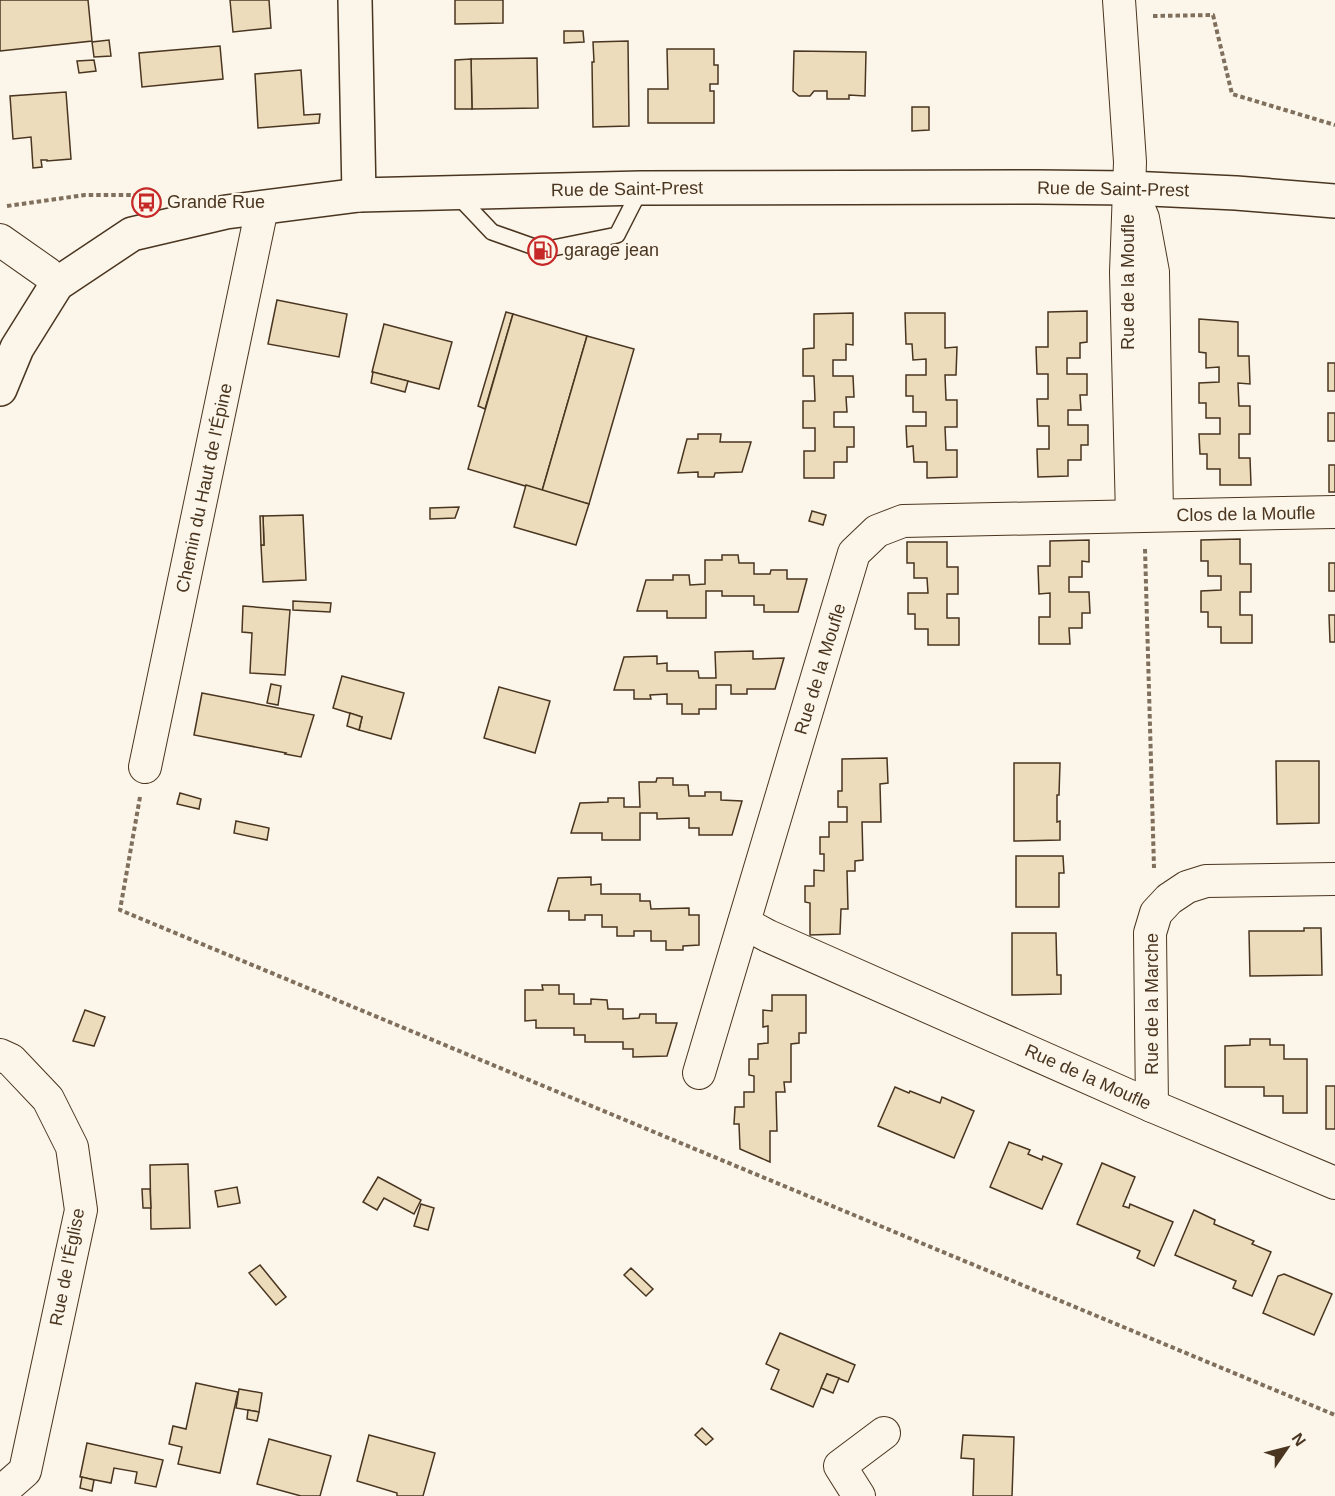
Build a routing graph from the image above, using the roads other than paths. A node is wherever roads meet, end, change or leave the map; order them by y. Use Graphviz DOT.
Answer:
graph roads {
  1 [pos="355,0"];
  2 [pos="1119,8"];
  3 [pos="641,188"];
  4 [pos="1129,188"];
  5 [pos="455,193"];
  6 [pos="359,195"];
  7 [pos="1335,201"];
  8 [pos="262,208"];
  9 [pos="0,240"];
  10 [pos="57,284"];
  11 [pos="0,389"];
  12 [pos="1335,512"];
  13 [pos="1145,515"];
  14 [pos="145,767"];
  15 [pos="1335,879"];
  16 [pos="744,923"];
  17 [pos="0,1055"];
  18 [pos="699,1073"];
  19 [pos="1152,1106"];
  20 [pos="1335,1183"];
  21 [pos="884,1433"];
  22 [pos="2,1494"];
  23 [pos="859,1496"];
  1 -- 6 [label="main road"];
  2 -- 4 [label="street, Rue de la Moufle"];
  3 -- 4 [label="main road, Rue de Saint-Prest"];
  3 -- 5 [label="main road, Rue de Saint-Prest"];
  3 -- 5 [label="lane"];
  4 -- 7 [label="main road, Rue de Saint-Prest"];
  4 -- 13 [label="street, Rue de la Moufle"];
  5 -- 6 [label="main road, Rue de Saint-Prest"];
  6 -- 8 [label="main road, Rue de Saint-Prest"];
  8 -- 10 [label="main road, Rue de Saint-Prest"];
  8 -- 14 [label="street, Chemin du Haut de l'Épine"];
  9 -- 10 [label="street"];
  10 -- 11 [label="main road, Rue de Saint-Prest"];
  12 -- 13 [label="street, Clos de la Moufle"];
  13 -- 16 [label="street, Rue de la Moufle"];
  15 -- 19 [label="street, Rue de la Marche"];
  16 -- 18 [label="street, Rue de la Moufle"];
  16 -- 19 [label="street, Rue de la Moufle"];
  17 -- 22 [label="street, Rue de l'Église"];
  19 -- 20 [label="street, Rue de la Moufle"];
  21 -- 23 [label="street"];
}
